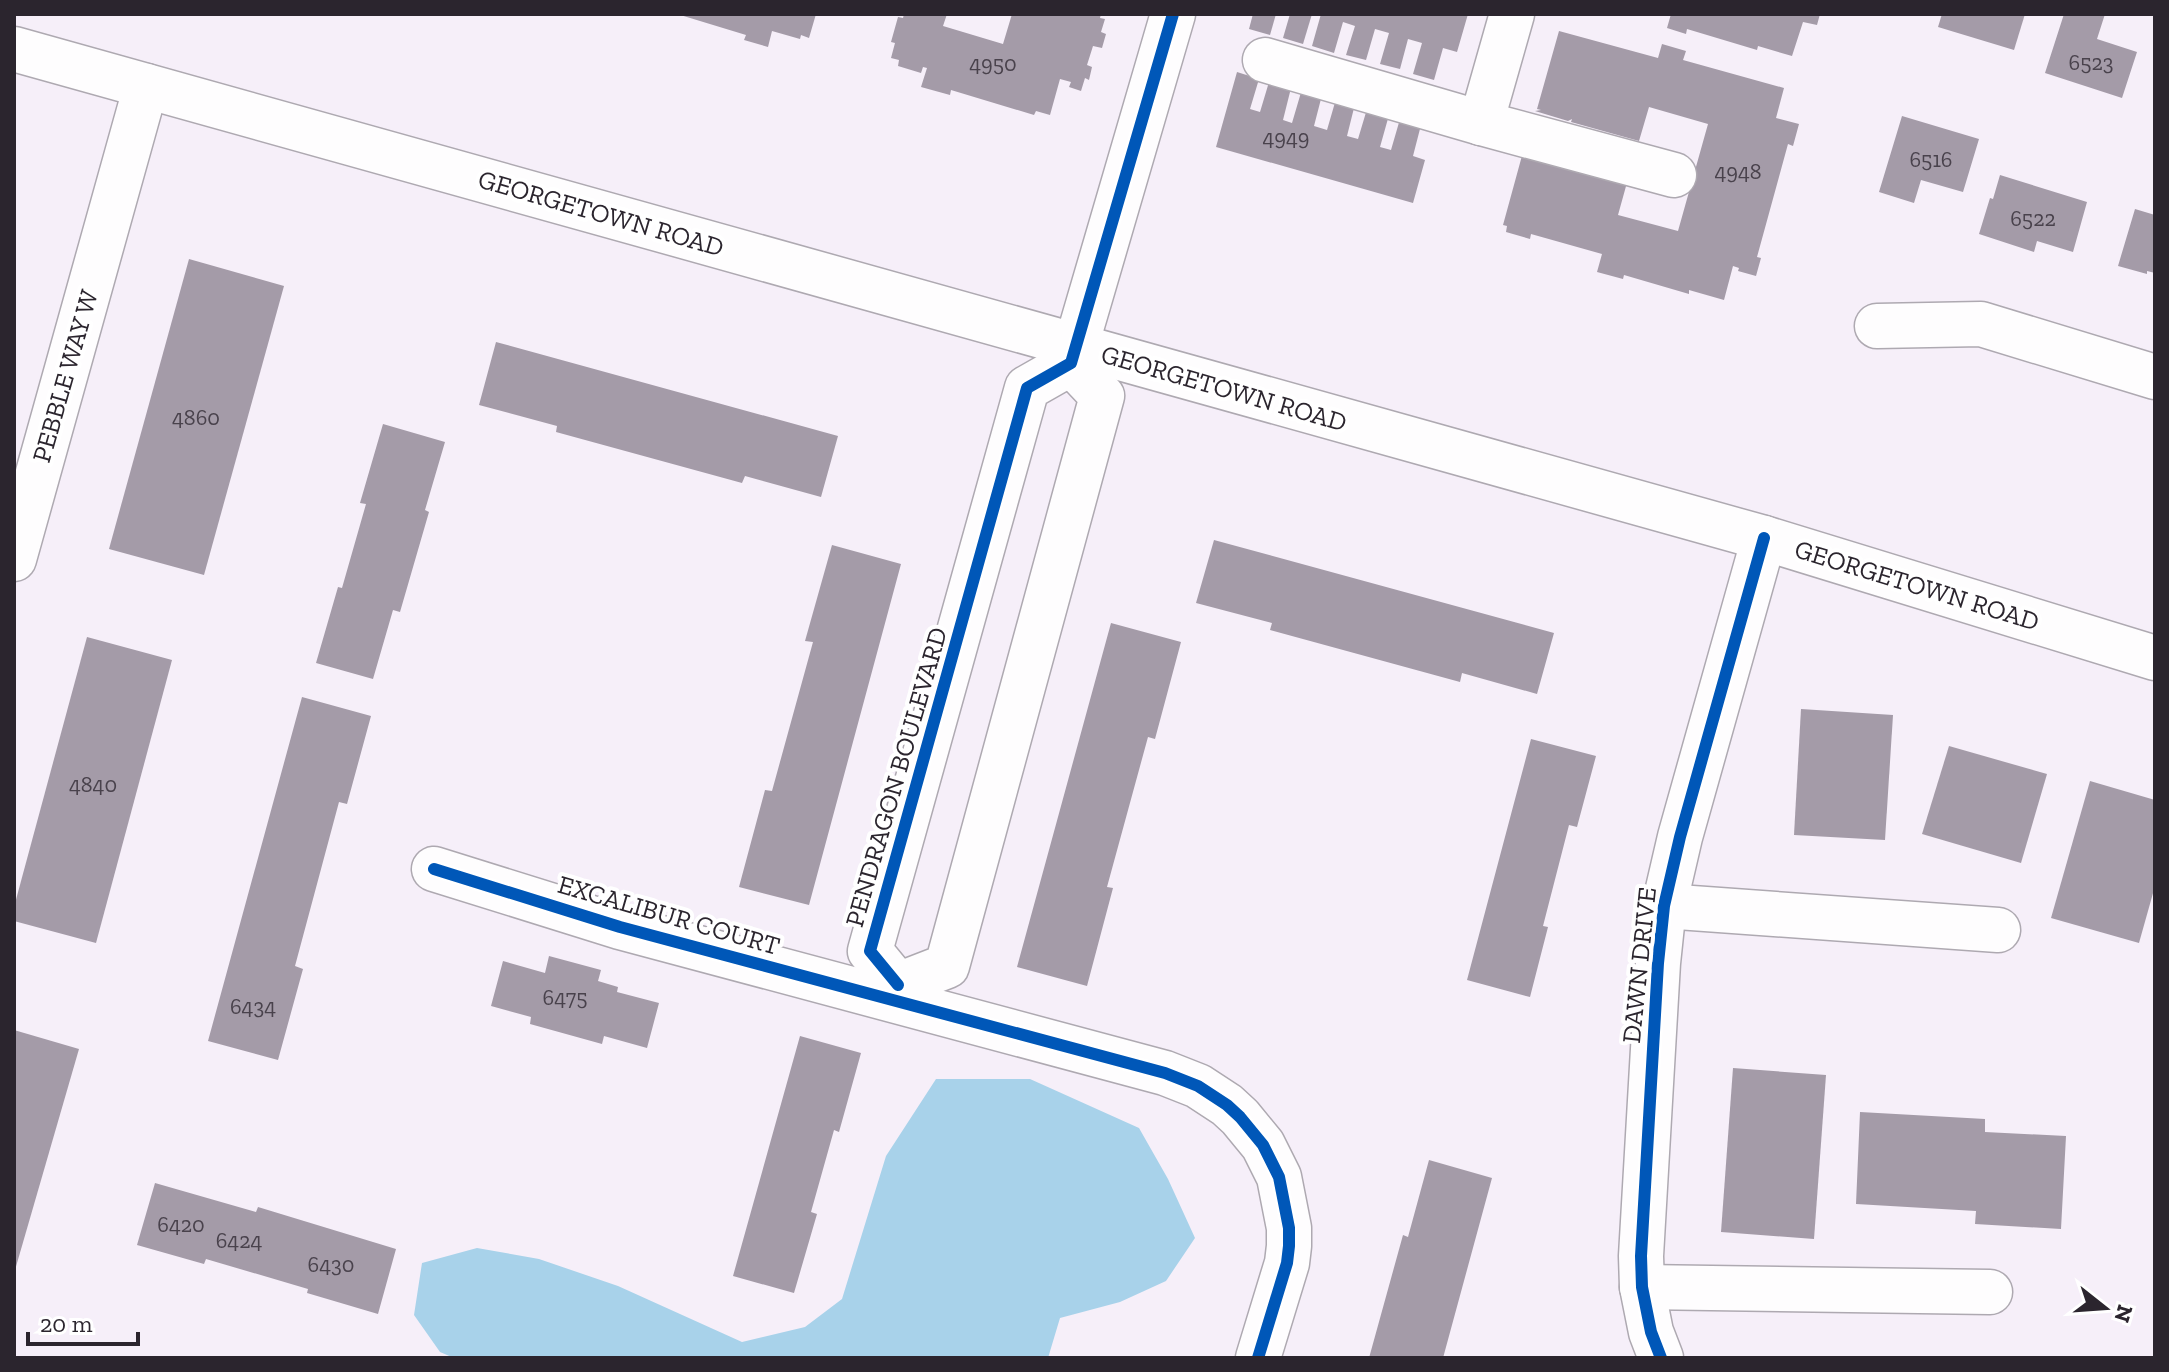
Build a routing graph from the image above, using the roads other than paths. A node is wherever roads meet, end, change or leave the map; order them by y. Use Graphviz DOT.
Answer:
graph roads {
  1 [pos="1173,14"];
  2 [pos="1512,14"];
  3 [pos="14,49"];
  4 [pos="1265,60"];
  5 [pos="146,86"];
  6 [pos="1481,123"];
  7 [pos="1674,175"];
  8 [pos="1877,326"];
  9 [pos="1073,355"];
  10 [pos="2155,377"];
  11 [pos="1764,538"];
  12 [pos="15,553"];
  13 [pos="2155,658"];
  14 [pos="434,869"];
  15 [pos="1664,906"];
  16 [pos="1998,930"];
  17 [pos="896,992"];
  18 [pos="1642,1287"];
  19 [pos="1990,1292"];
  20 [pos="1258,1358"];
  21 [pos="1661,1358"];
  1 -- 9 [label="street"];
  2 -- 6 [label="street"];
  3 -- 5 [label="street, GEORGETOWN ROAD"];
  4 -- 6 [label="street"];
  5 -- 9 [label="street, GEORGETOWN ROAD"];
  5 -- 12 [label="street, PEBBLE WAY W"];
  6 -- 7 [label="street"];
  8 -- 10 [label="street"];
  9 -- 11 [label="street, GEORGETOWN ROAD"];
  9 -- 17 [label="street, PENDRAGON BOULEVARD"];
  9 -- 17 [label="street"];
  11 -- 13 [label="street, GEORGETOWN ROAD"];
  11 -- 15 [label="street, DAWN DRIVE"];
  14 -- 17 [label="street, EXCALIBUR COURT"];
  15 -- 16 [label="street"];
  15 -- 18 [label="street, DAWN DRIVE"];
  17 -- 20 [label="street"];
  18 -- 19 [label="street"];
  18 -- 21 [label="street, DAWN DRIVE"];
}
